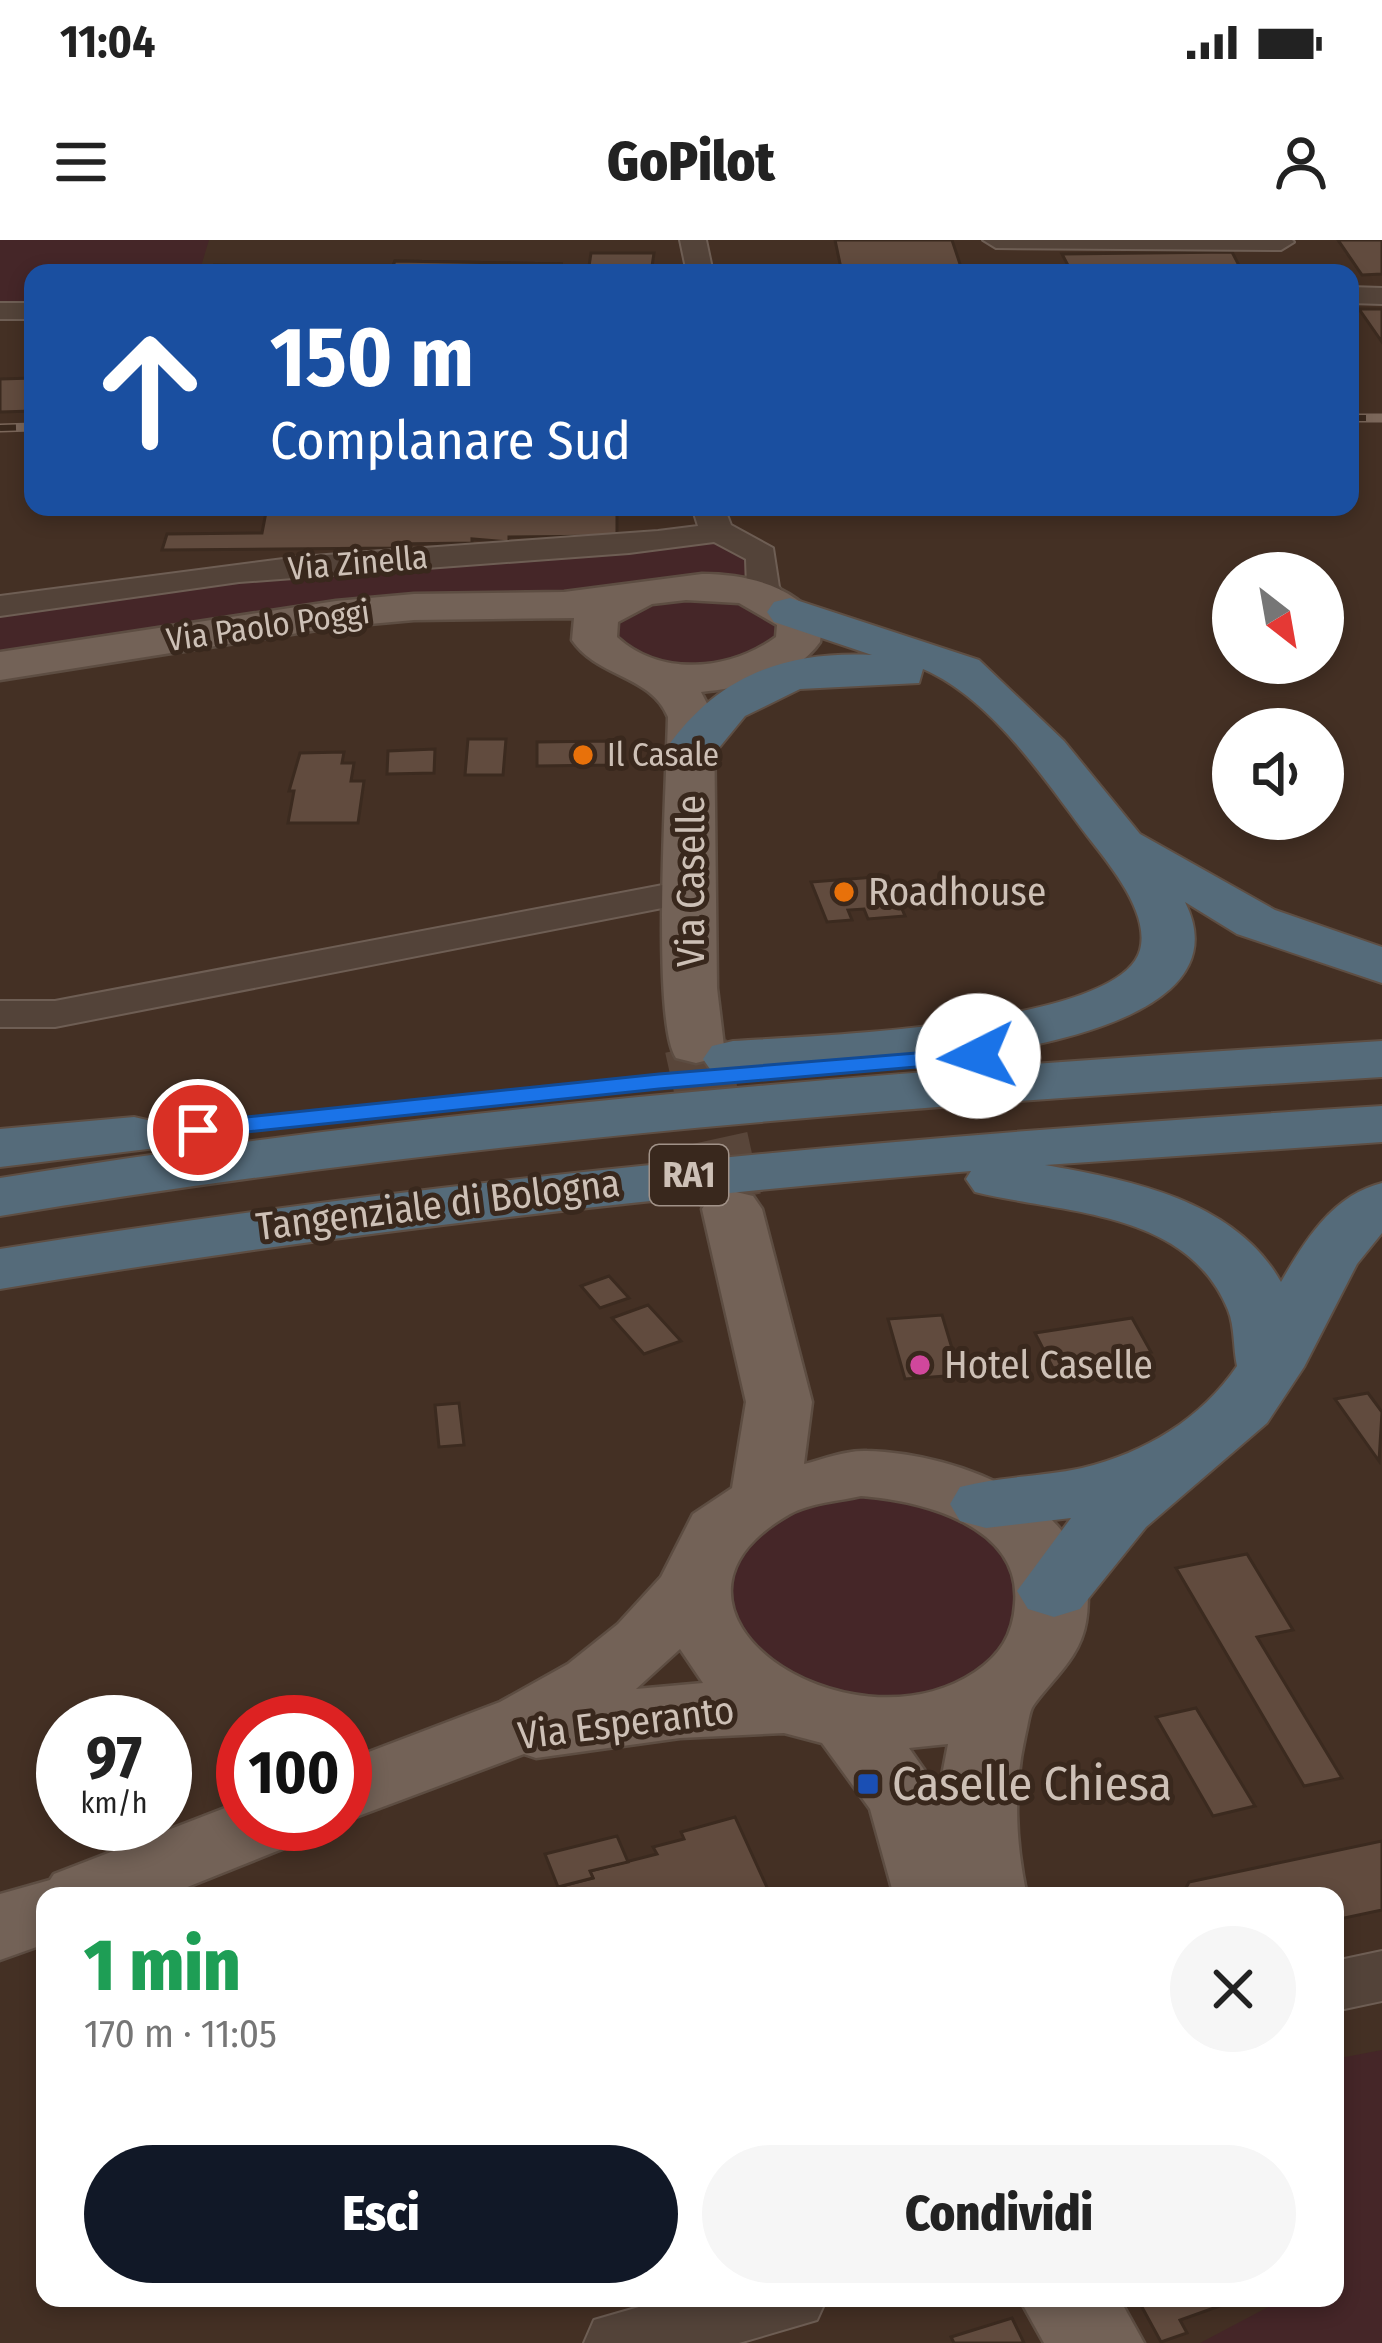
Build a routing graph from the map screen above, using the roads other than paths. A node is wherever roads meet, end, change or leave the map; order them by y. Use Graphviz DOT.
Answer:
graph roads {
  1 [pos="996,240"];
  2 [pos="1285,246"];
  3 [pos="712,520"];
  4 [pos="775,593"];
  5 [pos="624,599"];
  6 [pos="0,606"];
  7 [pos="538,609"];
  8 [pos="594,640"];
  9 [pos="874,642"];
  10 [pos="761,665"];
  11 [pos="0,666"];
  12 [pos="642,670"];
  13 [pos="1023,729"];
  14 [pos="691,733"];
  15 [pos="1120,841"];
  16 [pos="689,892"];
  17 [pos="1382,967"];
  18 [pos="0,1015"];
  19 [pos="1382,1031"];
  20 [pos="696,1046"];
  21 [pos="1382,1059"];
  22 [pos="605,1087"];
  23 [pos="1382,1096"];
  24 [pos="286,1122"];
  25 [pos="1382,1124"];
  26 [pos="0,1148"];
  27 [pos="0,1167"];
  28 [pos="625,1180"];
  29 [pos="0,1197"];
  30 [pos="1382,1202"];
  31 [pos="732,1209"];
  32 [pos="0,1238"];
  33 [pos="0,1269"];
  34 [pos="1270,1364"];
  35 [pos="775,1374"];
  36 [pos="1180,1457"];
  37 [pos="897,1475"];
  38 [pos="765,1496"];
  39 [pos="986,1504"];
  40 [pos="695,1584"];
  41 [pos="1054,1591"];
  42 [pos="999,1694"];
  43 [pos="816,1714"];
  44 [pos="470,1745"];
  45 [pos="372,1782"];
  46 [pos="216,1843"];
  47 [pos="105,1887"];
  48 [pos="931,1887"];
  49 [pos="986,1887"];
  50 [pos="36,1914"];
  51 [pos="0,1928"];
  52 [pos="1382,1976"];
  53 [pos="1344,1984"];
  54 [pos="757,2307"];
  55 [pos="619,2343"];
  1 -- 2 [label="street"];
  3 -- 4 [label="street"];
  3 -- 6 [label="street, Via Zinella"];
  4 -- 5 [label="main road"];
  4 -- 9 [label="highway"];
  4 -- 10 [label="main road"];
  5 -- 7 [label="main road"];
  5 -- 8 [label="main road"];
  7 -- 8 [label="main road"];
  7 -- 11 [label="main road, Via Paolo Poggi"];
  8 -- 12 [label="main road"];
  9 -- 10 [label="highway"];
  9 -- 13 [label="highway"];
  10 -- 12 [label="main road"];
  10 -- 14 [label="main road"];
  12 -- 14 [label="main road"];
  13 -- 14 [label="highway"];
  13 -- 15 [label="highway"];
  14 -- 16 [label="main road, Via Caselle"];
  15 -- 17 [label="highway"];
  15 -- 22 [label="highway"];
  16 -- 18 [label="street"];
  16 -- 20 [label="main road, Via Caselle"];
  19 -- 22 [label="highway"];
  21 -- 29 [label="highway"];
  22 -- 24 [label="highway"];
  23 -- 32 [label="highway"];
  24 -- 26 [label="highway"];
  24 -- 27 [label="highway"];
  25 -- 28 [label="highway, Tangenziale di Bologna / RA1"];
  28 -- 33 [label="highway, Tangenziale di Bologna / RA1"];
  28 -- 34 [label="highway"];
  30 -- 34 [label="highway"];
  31 -- 35 [label="main road"];
  34 -- 36 [label="highway"];
  35 -- 37 [label="main road"];
  35 -- 38 [label="main road"];
  36 -- 39 [label="highway"];
  36 -- 41 [label="highway"];
  37 -- 38 [label="main road"];
  37 -- 39 [label="main road"];
  38 -- 40 [label="main road"];
  39 -- 41 [label="main road"];
  40 -- 43 [label="main road"];
  40 -- 44 [label="main road, Via Esperanto"];
  41 -- 42 [label="main road"];
  42 -- 43 [label="main road"];
  42 -- 49 [label="main road"];
  43 -- 44 [label="main road, Via Esperanto"];
  43 -- 48 [label="main road"];
  44 -- 45 [label="main road, Via Esperanto"];
  46 -- 47 [label="main road"];
  50 -- 51 [label="main road"];
  52 -- 53 [label="street"];
  54 -- 55 [label="street"];
}
